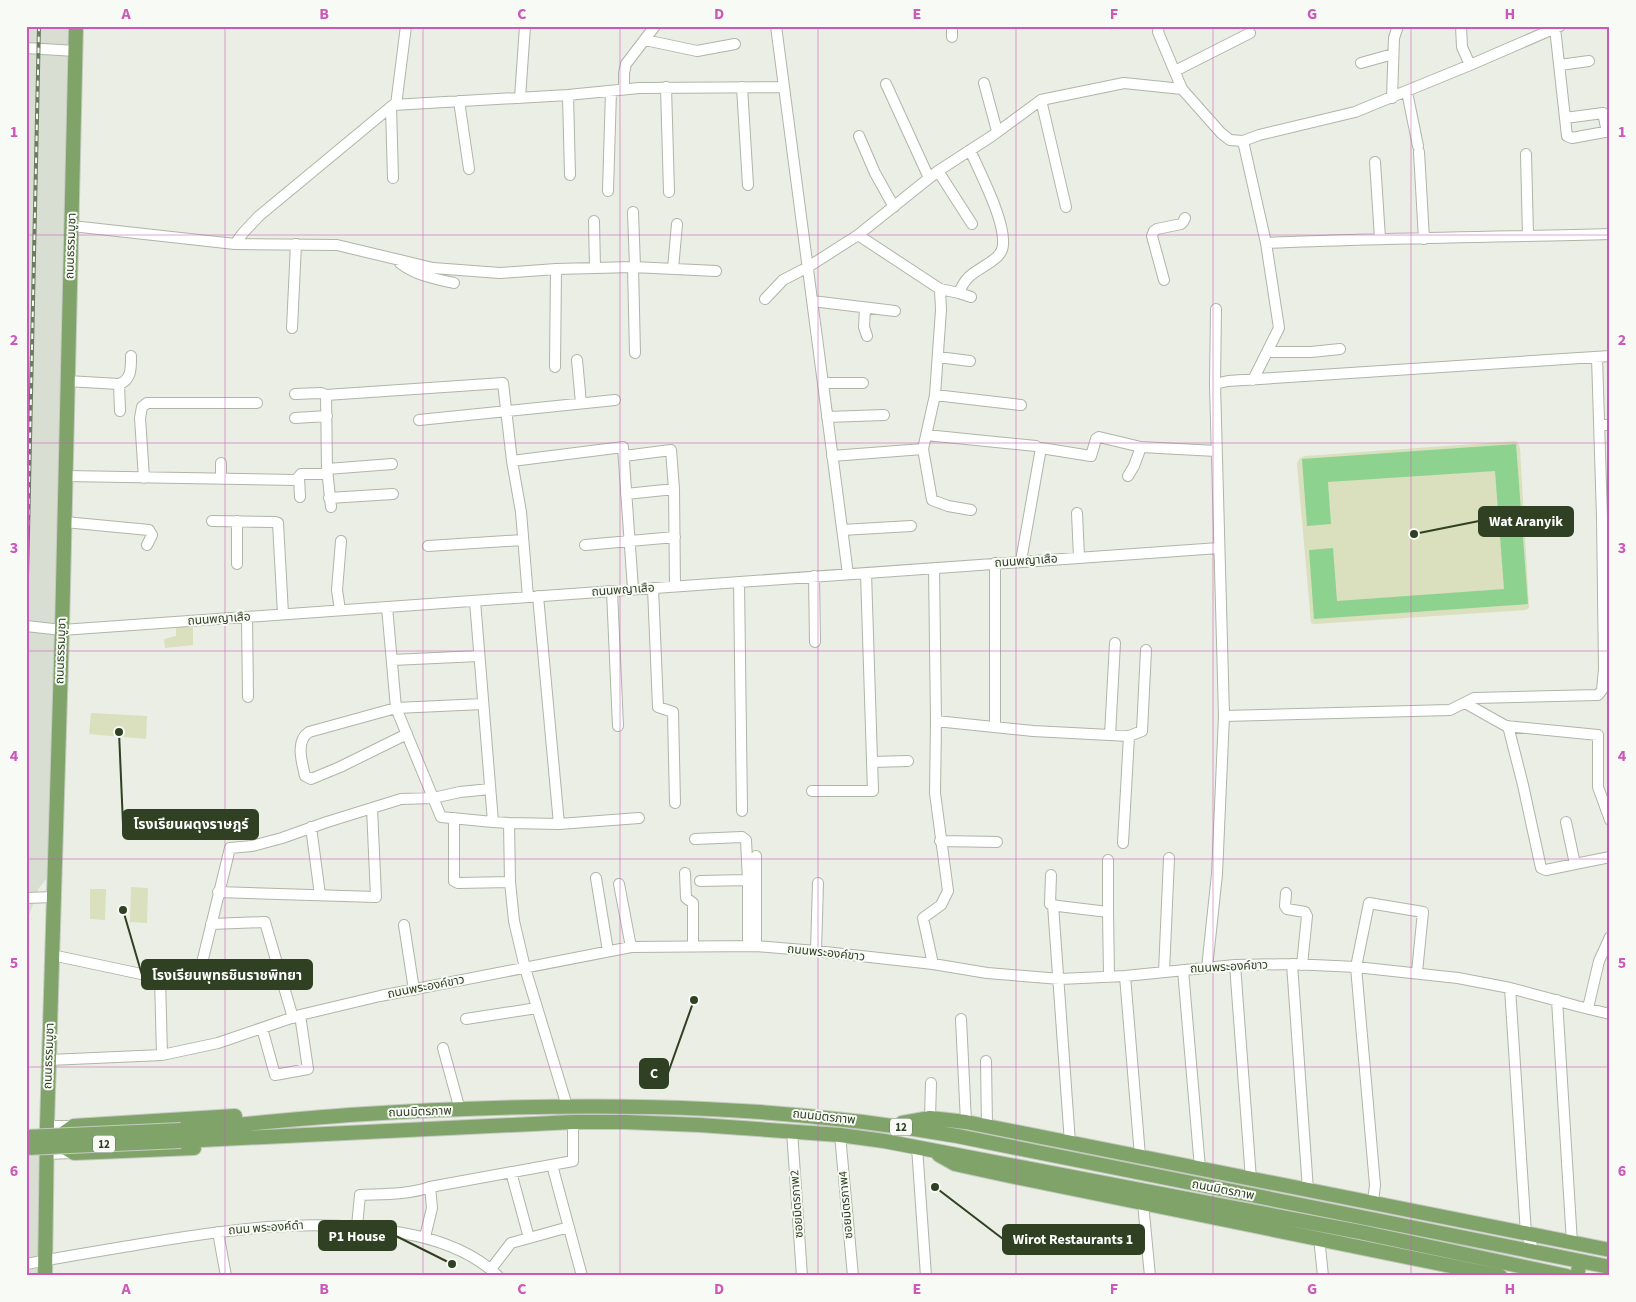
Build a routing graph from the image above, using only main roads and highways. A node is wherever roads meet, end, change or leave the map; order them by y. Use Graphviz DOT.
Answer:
graph roads {
  1 [pos="76,26"];
  2 [pos="348,1115"];
  3 [pos="889,1125"];
  4 [pos="328,1133"];
  5 [pos="181,1136"];
  6 [pos="26,1137"];
  7 [pos="26,1148"];
  8 [pos="923,1148"];
  9 [pos="1203,1169"];
  10 [pos="1254,1197"];
  11 [pos="1250,1211"];
  12 [pos="1412,1211"];
  13 [pos="1197,1214"];
  14 [pos="1366,1226"];
  15 [pos="1610,1250"];
  16 [pos="1535,1252"];
  17 [pos="1401,1256"];
  18 [pos="1580,1261"];
  19 [pos="1610,1267"];
  20 [pos="1532,1268"];
  21 [pos="45,1276"];
  22 [pos="1500,1276"];
  23 [pos="1567,1276"];
  24 [pos="1577,1276"];
  1 -- 21 [label="main road, ถนนธรรมบูชา"];
  2 -- 3 [label="main road, ถนนมิตรภาพ / 12"];
  2 -- 4 [label="main road"];
  2 -- 5 [label="main road, ถนนมิตรภาพ / 12"];
  3 -- 9 [label="main road"];
  3 -- 10 [label="main road, ถนนมิตรภาพ / 12"];
  4 -- 5 [label="main road, ถนนมิตรภาพ / 12"];
  4 -- 8 [label="main road, ถนนมิตรภาพ / 12"];
  5 -- 6 [label="main road, ถนนมิตรภาพ / 12, bridge"];
  5 -- 7 [label="main road, ถนนมิตรภาพ / 12, bridge"];
  8 -- 11 [label="main road, ถนนมิตรภาพ / 12"];
  8 -- 13 [label="main road"];
  9 -- 10 [label="main road"];
  9 -- 12 [label="main road"];
  10 -- 14 [label="main road, ถนนมิตรภาพ / 12"];
  11 -- 13 [label="main road"];
  11 -- 14 [label="main road, ถนนมิตรภาพ / 12"];
  12 -- 14 [label="main road"];
  12 -- 15 [label="main road"];
  13 -- 17 [label="main road"];
  14 -- 16 [label="main road, ถนนมิตรภาพ / 12"];
  14 -- 17 [label="main road"];
  14 -- 20 [label="main road, ถนนมิตรภาพ / 12"];
  16 -- 18 [label="main road, ถนนมิตรภาพ / 12"];
  16 -- 20 [label="main road"];
  17 -- 22 [label="main road"];
  18 -- 19 [label="main road, ถนนมิตรภาพ / 12"];
  18 -- 24 [label="main road"];
  20 -- 23 [label="main road, ถนนมิตรภาพ / 12"];
}
